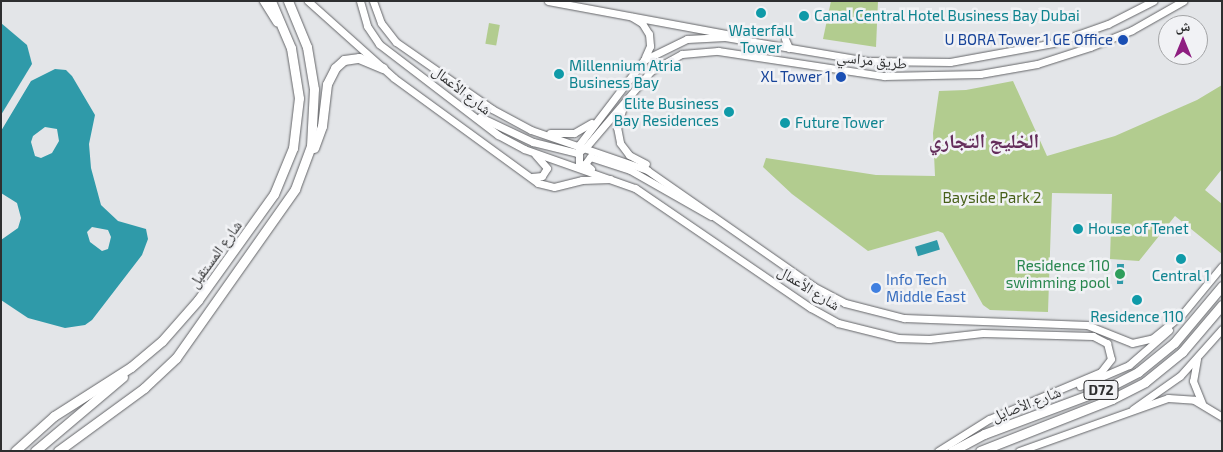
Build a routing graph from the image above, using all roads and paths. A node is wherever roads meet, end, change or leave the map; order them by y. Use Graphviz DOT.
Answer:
graph roads {
  1 [pos="263,1"];
  2 [pos="271,1"];
  3 [pos="288,1"];
  4 [pos="308,1"];
  5 [pos="360,1"];
  6 [pos="373,1"];
  7 [pos="548,1"];
  8 [pos="1153,1"];
  9 [pos="1183,1"];
  10 [pos="627,14"];
  11 [pos="1052,35"];
  12 [pos="737,39"];
  13 [pos="785,39"];
  14 [pos="1054,43"];
  15 [pos="292,48"];
  16 [pos="789,48"];
  17 [pos="644,60"];
  18 [pos="383,68"];
  19 [pos="627,97"];
  20 [pos="469,110"];
  21 [pos="597,118"];
  22 [pos="531,130"];
  23 [pos="581,148"];
  24 [pos="533,152"];
  25 [pos="306,161"];
  26 [pos="579,166"];
  27 [pos="594,172"];
  28 [pos="530,176"];
  29 [pos="624,182"];
  30 [pos="693,200"];
  31 [pos="723,221"];
  32 [pos="1222,266"];
  33 [pos="1222,286"];
  34 [pos="1222,305"];
  35 [pos="1181,315"];
  36 [pos="1222,329"];
  37 [pos="1198,357"];
  38 [pos="131,367"];
  39 [pos="1104,374"];
  40 [pos="1202,403"];
  41 [pos="1119,416"];
  42 [pos="1222,417"];
  43 [pos="15,451"];
  44 [pos="35,451"];
  45 [pos="58,451"];
  46 [pos="938,451"];
  47 [pos="952,451"];
  48 [pos="980,451"];
  49 [pos="1019,451"];
  1 -- 15 [label="street"];
  2 -- 15 [label="main road, شارع المستقبل"];
  3 -- 25 [label="main road, شارع المستقبل"];
  4 -- 18 [label="street"];
  5 -- 20 [label="street, شارع الأعمال"];
  6 -- 22 [label="street, شارع الأعمال"];
  7 -- 10 [label="street"];
  8 -- 14 [label="street, طريق مراسي"];
  9 -- 19 [label="street, طريق مراسي"];
  10 -- 12 [label="street"];
  10 -- 17 [label="street"];
  11 -- 14 [label="street"];
  12 -- 16 [label="street, طريق مراسي"];
  12 -- 17 [label="street, طريق مراسي"];
  13 -- 16 [label="street"];
  14 -- 16 [label="street, طريق مراسي"];
  15 -- 38 [label="main road, شارع المستقبل"];
  17 -- 21 [label="street, طريق مراسي"];
  18 -- 25 [label="main road"];
  18 -- 28 [label="street"];
  19 -- 23 [label="street, طريق مراسي"];
  19 -- 30 [label="street"];
  20 -- 23 [label="street"];
  20 -- 24 [label="street, شارع الأعمال"];
  21 -- 22 [label="street"];
  21 -- 23 [label="street, طريق مراسي"];
  22 -- 23 [label="street, شارع الأعمال"];
  23 -- 26 [label="street"];
  23 -- 30 [label="street, شارع الأعمال"];
  24 -- 26 [label="street, شارع الأعمال"];
  24 -- 28 [label="street"];
  25 -- 45 [label="main road, شارع المستقبل"];
  26 -- 27 [label="street, شارع الأعمال"];
  27 -- 29 [label="street, شارع الأعمال"];
  27 -- 31 [label="street"];
  28 -- 29 [label="street"];
  29 -- 39 [label="street, شارع الأعمال"];
  30 -- 31 [label="street, شارع الأعمال"];
  31 -- 35 [label="street, شارع الأعمال"];
  32 -- 35 [label="street, شارع الأعمال"];
  33 -- 47 [label="main road, شارع الأصايل / D72"];
  34 -- 48 [label="main road, شارع الأصايل / D72"];
  35 -- 39 [label="street, شارع الأعمال"];
  36 -- 37 [label="street"];
  37 -- 40 [label="street"];
  37 -- 41 [label="street"];
  38 -- 43 [label="main road, شارع المستقبل"];
  38 -- 44 [label="main road"];
  39 -- 46 [label="street, شارع الأعمال"];
  40 -- 41 [label="street"];
  40 -- 42 [label="street"];
  41 -- 49 [label="street"];
}
